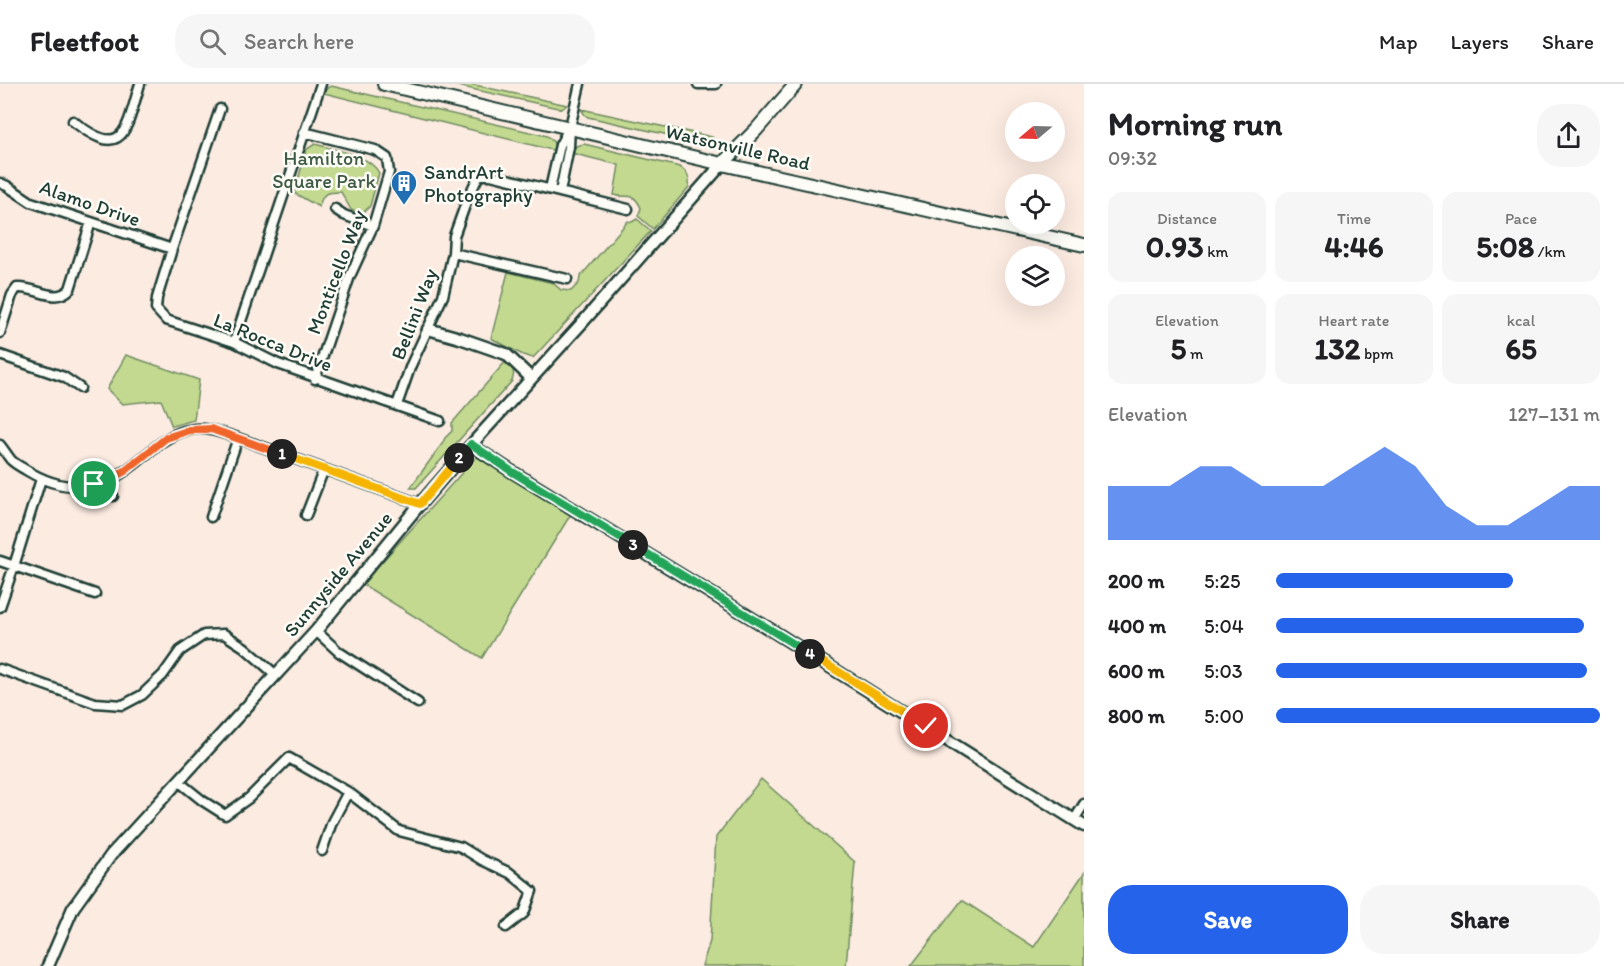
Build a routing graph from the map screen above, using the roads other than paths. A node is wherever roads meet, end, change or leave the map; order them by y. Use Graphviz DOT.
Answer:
graph roads {
  1 [pos="140,84"];
  2 [pos="321,84"];
  3 [pos="384,84"];
  4 [pos="580,84"];
  5 [pos="698,84"];
  6 [pos="716,84"];
  7 [pos="796,84"];
  8 [pos="220,109"];
  9 [pos="73,121"];
  10 [pos="570,127"];
  11 [pos="304,132"];
  12 [pos="722,164"];
  13 [pos="0,183"];
  14 [pos="550,189"];
  15 [pos="560,192"];
  16 [pos="335,208"];
  17 [pos="628,209"];
  18 [pos="91,222"];
  19 [pos="373,226"];
  20 [pos="1084,245"];
  21 [pos="172,249"];
  22 [pos="453,253"];
  23 [pos="567,279"];
  24 [pos="428,329"];
  25 [pos="0,333"];
  26 [pos="234,342"];
  27 [pos="0,355"];
  28 [pos="531,378"];
  29 [pos="315,379"];
  30 [pos="80,388"];
  31 [pos="397,405"];
  32 [pos="440,421"];
  33 [pos="238,438"];
  34 [pos="471,444"];
  35 [pos="0,445"];
  36 [pos="324,469"];
  37 [pos="41,479"];
  38 [pos="106,481"];
  39 [pos="113,496"];
  40 [pos="420,504"];
  41 [pos="306,515"];
  42 [pos="211,517"];
  43 [pos="0,561"];
  44 [pos="14,566"];
  45 [pos="95,594"];
  46 [pos="0,607"];
  47 [pos="316,631"];
  48 [pos="0,669"];
  49 [pos="276,675"];
  50 [pos="418,703"];
  51 [pos="178,781"];
  52 [pos="348,792"];
  53 [pos="1084,804"];
  54 [pos="1074,820"];
  55 [pos="1084,826"];
  56 [pos="322,851"];
  57 [pos="506,927"];
  58 [pos="48,966"];
  1 -- 9 [label="street"];
  2 -- 11 [label="street"];
  3 -- 10 [label="main road, Watsonville Road"];
  4 -- 10 [label="street"];
  5 -- 6 [label="street"];
  7 -- 12 [label="main road"];
  8 -- 21 [label="street"];
  10 -- 12 [label="main road, Watsonville Road"];
  10 -- 14 [label="street"];
  10 -- 15 [label="street"];
  11 -- 19 [label="street, Monticello Way"];
  11 -- 26 [label="street"];
  12 -- 20 [label="main road, Watsonville Road"];
  12 -- 28 [label="street, Sunnyside Avenue"];
  13 -- 18 [label="street, Alamo Drive"];
  14 -- 15 [label="street, Bellini Way"];
  14 -- 22 [label="street, Bellini Way"];
  15 -- 17 [label="street, Bellini Way"];
  16 -- 19 [label="street"];
  18 -- 21 [label="street, Alamo Drive"];
  18 -- 25 [label="street"];
  19 -- 29 [label="street, Monticello Way"];
  21 -- 26 [label="street, La Rocca Drive"];
  22 -- 23 [label="street"];
  22 -- 24 [label="street, Bellini Way"];
  24 -- 28 [label="street"];
  24 -- 31 [label="street, Bellini Way"];
  26 -- 29 [label="street, La Rocca Drive"];
  27 -- 30 [label="street"];
  28 -- 34 [label="street, Sunnyside Avenue"];
  29 -- 31 [label="street, La Rocca Drive"];
  31 -- 32 [label="street, La Rocca Drive"];
  33 -- 36 [label="street"];
  33 -- 38 [label="street"];
  33 -- 42 [label="street"];
  34 -- 40 [label="street, Sunnyside Avenue"];
  34 -- 54 [label="street"];
  35 -- 37 [label="street"];
  36 -- 40 [label="street"];
  36 -- 41 [label="street"];
  37 -- 38 [label="street"];
  37 -- 44 [label="street"];
  38 -- 39 [label="street"];
  40 -- 47 [label="street, Sunnyside Avenue"];
  43 -- 44 [label="street"];
  44 -- 45 [label="street"];
  44 -- 46 [label="street"];
  47 -- 49 [label="street, Sunnyside Avenue"];
  47 -- 50 [label="street"];
  48 -- 49 [label="street"];
  49 -- 51 [label="street, Sunnyside Avenue"];
  51 -- 52 [label="street"];
  51 -- 58 [label="street, Sunnyside Avenue"];
  52 -- 56 [label="street"];
  52 -- 57 [label="street"];
  53 -- 54 [label="street"];
  54 -- 55 [label="street"];
}
